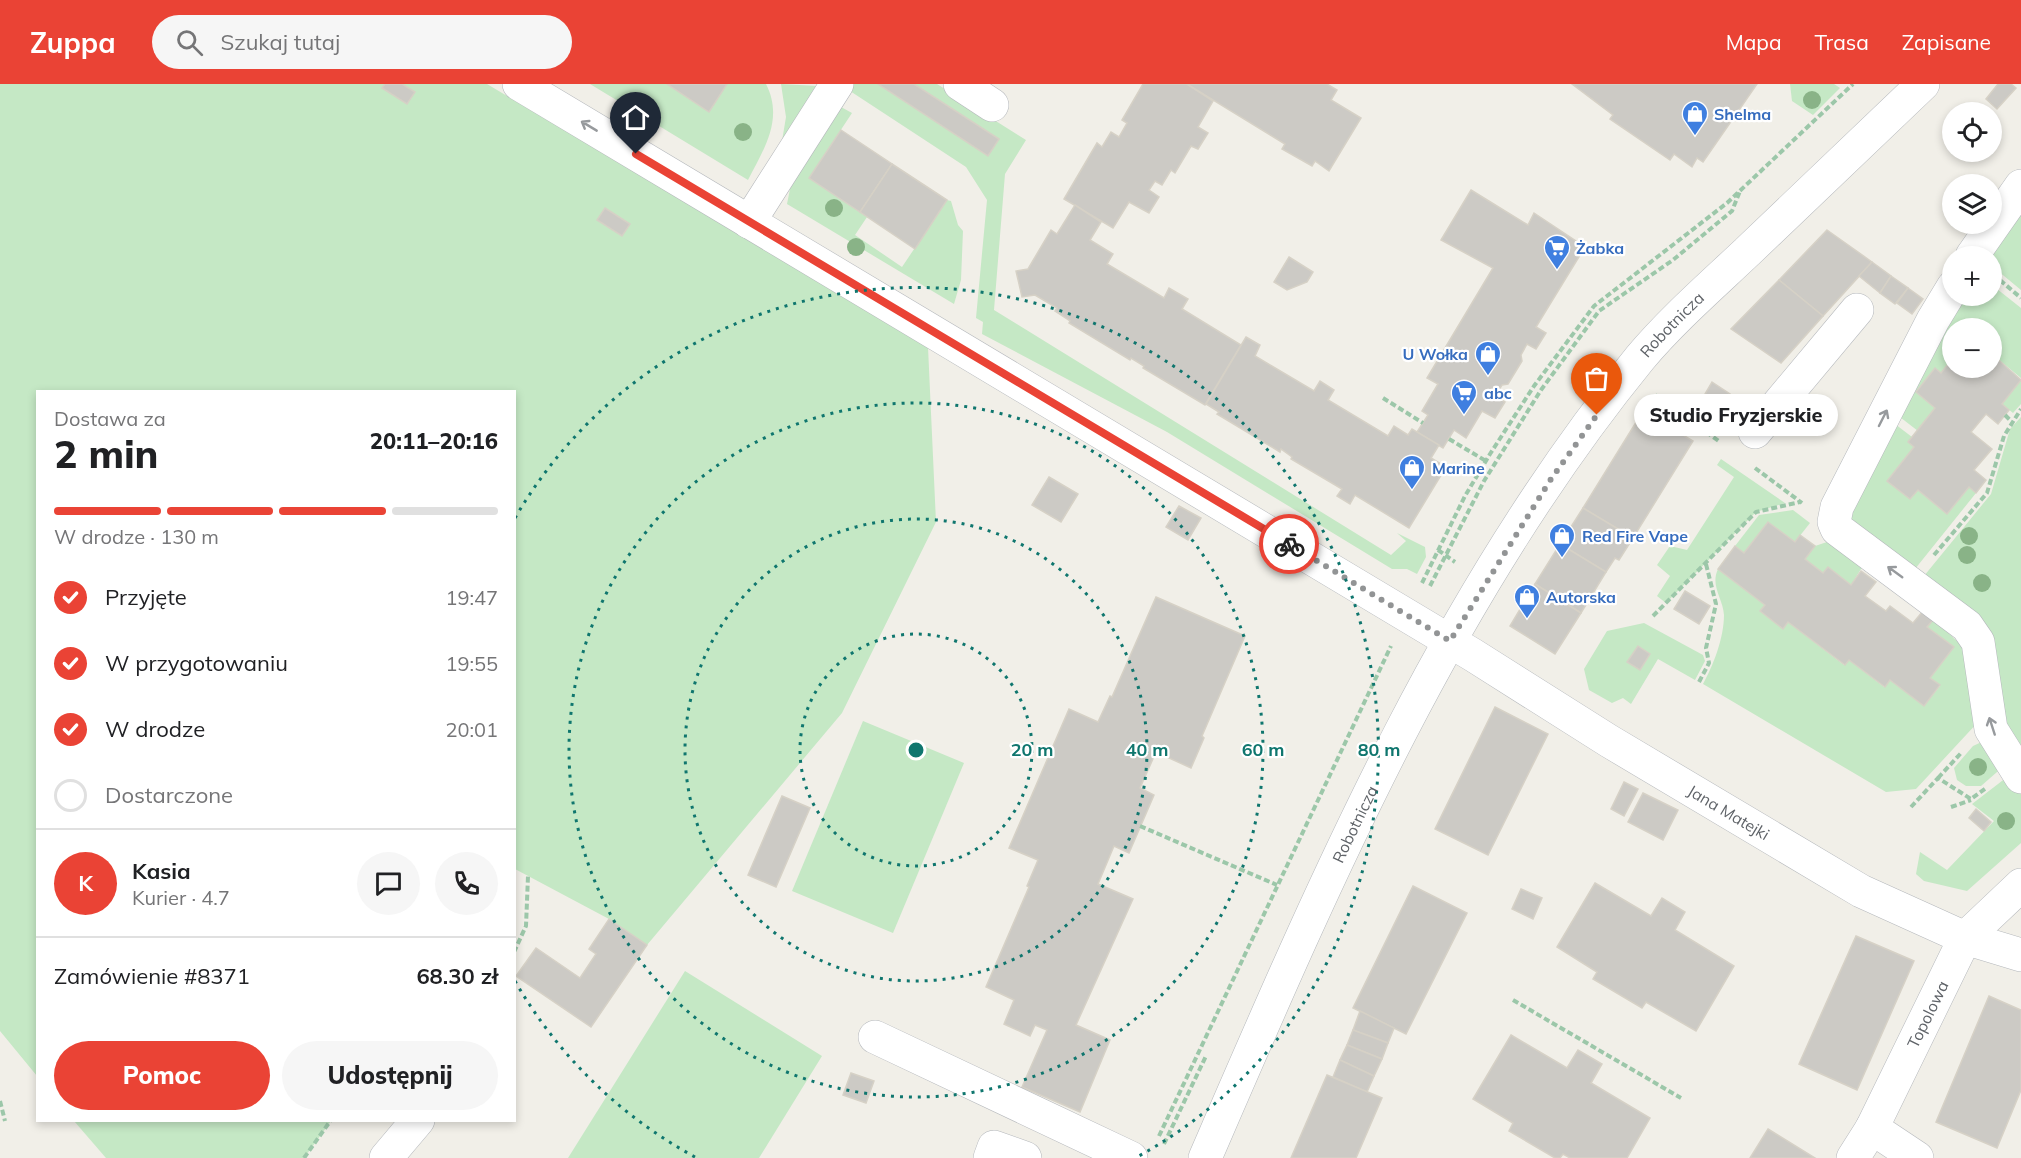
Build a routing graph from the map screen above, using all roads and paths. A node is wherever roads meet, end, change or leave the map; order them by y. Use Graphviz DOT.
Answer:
graph roads {
  1 [pos="519,84"];
  2 [pos="837,84"];
  3 [pos="960,84"];
  4 [pos="1853,84"];
  5 [pos="1923,84"];
  6 [pos="560,94"];
  7 [pos="992,105"];
  8 [pos="2021,186"];
  9 [pos="749,222"];
  10 [pos="1979,246"];
  11 [pos="2002,282"];
  12 [pos="2021,298"];
  13 [pos="1942,305"];
  14 [pos="1857,310"];
  15 [pos="1383,398"];
  16 [pos="2021,409"];
  17 [pos="2005,416"];
  18 [pos="2011,421"];
  19 [pos="1423,423"];
  20 [pos="1755,432"];
  21 [pos="1449,439"];
  22 [pos="1486,461"];
  23 [pos="1801,502"];
  24 [pos="1706,564"];
  25 [pos="1911,584"];
  26 [pos="1406,614"];
  27 [pos="1653,615"];
  28 [pos="1450,641"];
  29 [pos="1699,682"];
  30 [pos="2017,772"];
  31 [pos="1971,799"];
  32 [pos="1911,807"];
  33 [pos="1951,807"];
  34 [pos="1140,826"];
  35 [pos="528,876"];
  36 [pos="1277,885"];
  37 [pos="2021,885"];
  38 [pos="1965,938"];
  39 [pos="516,948"];
  40 [pos="2021,955"];
  41 [pos="1513,1000"];
  42 [pos="875,1037"];
  43 [pos="1681,1098"];
  44 [pos="0,1101"];
  45 [pos="5,1121"];
  46 [pos="331,1122"];
  47 [pos="416,1122"];
  48 [pos="1872,1128"];
  49 [pos="1158,1137"];
  50 [pos="304,1158"];
  51 [pos="386,1158"];
  52 [pos="990,1158"];
  53 [pos="1025,1158"];
  54 [pos="1131,1158"];
  55 [pos="1206,1158"];
  56 [pos="1853,1158"];
  57 [pos="1917,1158"];
  1 -- 6 [label="street, Jana Matejki"];
  2 -- 9 [label="street"];
  3 -- 7 [label="street"];
  4 -- 22 [label="path"];
  5 -- 28 [label="street, Robotnicza"];
  9 -- 6 [label="street, Jana Matejki, one-way"];
  8 -- 10 [label="street"];
  9 -- 26 [label="street, Jana Matejki"];
  11 -- 12 [label="path"];
  25 -- 13 [label="street, one-way"];
  14 -- 20 [label="street"];
  15 -- 19 [label="path"];
  16 -- 18 [label="path"];
  17 -- 18 [label="path"];
  18 -- 25 [label="path"];
  21 -- 22 [label="path"];
  22 -- 26 [label="path"];
  23 -- 24 [label="path"];
  24 -- 27 [label="path"];
  24 -- 29 [label="path"];
  30 -- 25 [label="street, one-way"];
  26 -- 28 [label="street, Jana Matejki"];
  26 -- 36 [label="path"];
  28 -- 38 [label="street, Jana Matejki"];
  28 -- 55 [label="street, Robotnicza"];
  30 -- 31 [label="path"];
  31 -- 32 [label="path"];
  31 -- 33 [label="path"];
  34 -- 36 [label="path"];
  35 -- 39 [label="path"];
  36 -- 49 [label="path"];
  37 -- 38 [label="street, Topolowa"];
  38 -- 40 [label="street, Jana Matejki"];
  38 -- 48 [label="street, Topolowa"];
  41 -- 43 [label="path"];
  42 -- 54 [label="street"];
  44 -- 45 [label="path"];
  46 -- 50 [label="path"];
  47 -- 51 [label="street"];
  48 -- 56 [label="street, Topolowa"];
  48 -- 57 [label="street"];
  52 -- 53 [label="street"];
}
